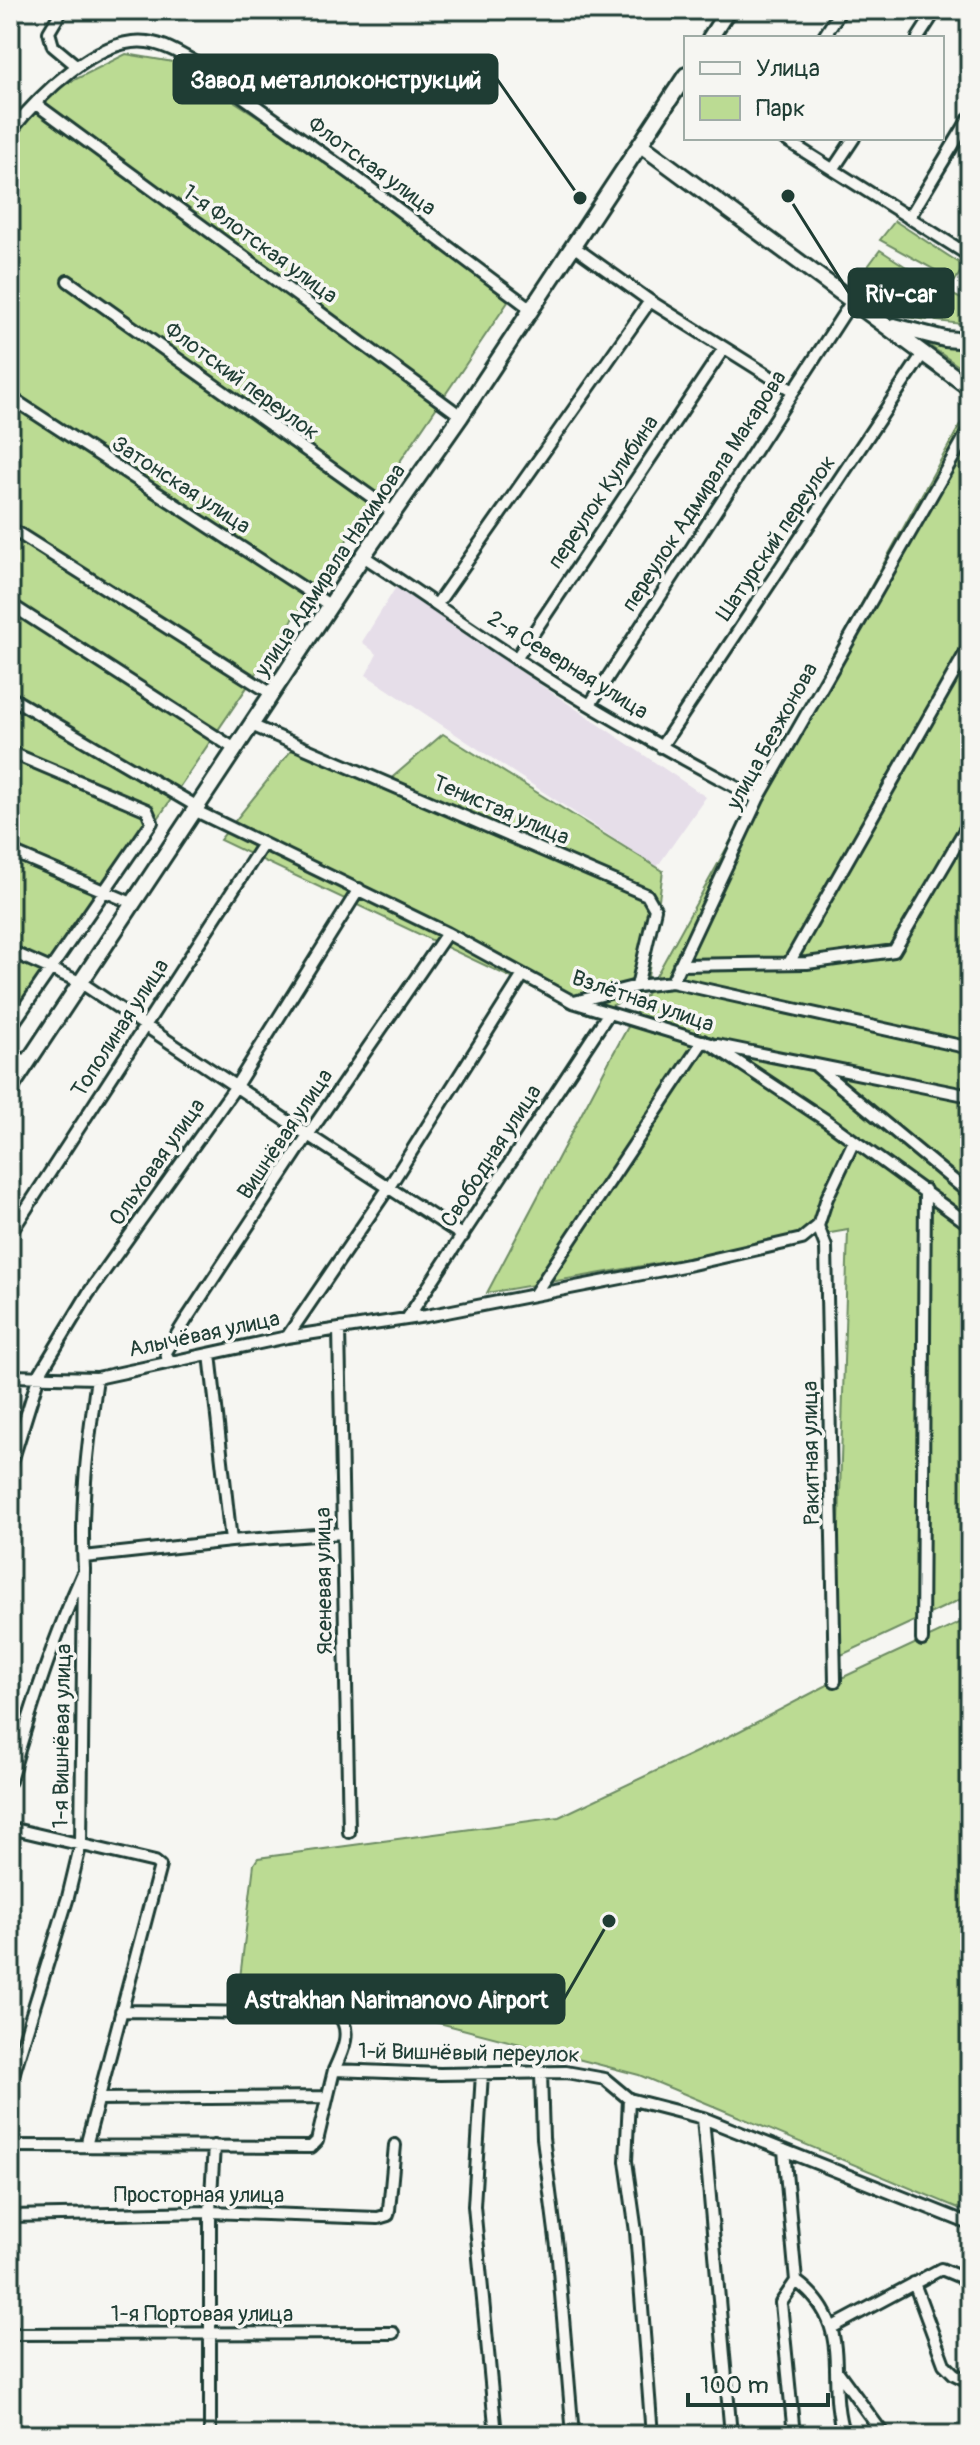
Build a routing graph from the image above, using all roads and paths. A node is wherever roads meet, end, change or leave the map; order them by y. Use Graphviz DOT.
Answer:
graph roads {
  1 [pos="62,10"];
  2 [pos="728,10"];
  3 [pos="841,10"];
  4 [pos="936,10"];
  5 [pos="711,36"];
  6 [pos="824,36"];
  7 [pos="919,36"];
  8 [pos="77,66"];
  9 [pos="684,80"];
  10 [pos="36,104"];
  11 [pos="970,117"];
  12 [pos="10,132"];
  13 [pos="786,140"];
  14 [pos="853,140"];
  15 [pos="641,145"];
  16 [pos="834,168"];
  17 [pos="909,218"];
  18 [pos="573,246"];
  19 [pos="970,256"];
  20 [pos="68,281"];
  21 [pos="650,301"];
  22 [pos="852,301"];
  23 [pos="531,309"];
  24 [pos="882,322"];
  25 [pos="970,341"];
  26 [pos="724,348"];
  27 [pos="924,352"];
  28 [pos="970,388"];
  29 [pos="793,391"];
  30 [pos="10,397"];
  31 [pos="461,416"];
  32 [pos="970,428"];
  33 [pos="394,513"];
  34 [pos="10,528"];
  35 [pos="363,556"];
  36 [pos="10,604"];
  37 [pos="437,604"];
  38 [pos="331,606"];
  39 [pos="970,645"];
  40 [pos="516,659"];
  41 [pos="272,694"];
  42 [pos="10,697"];
  43 [pos="591,703"];
  44 [pos="251,725"];
  45 [pos="661,747"];
  46 [pos="235,749"];
  47 [pos="10,752"];
  48 [pos="758,799"];
  49 [pos="195,808"];
  50 [pos="970,821"];
  51 [pos="263,844"];
  52 [pos="10,851"];
  53 [pos="359,889"];
  54 [pos="105,892"];
  55 [pos="132,903"];
  56 [pos="447,933"];
  57 [pos="10,951"];
  58 [pos="789,963"];
  59 [pos="679,965"];
  60 [pos="49,968"];
  61 [pos="523,975"];
  62 [pos="80,982"];
  63 [pos="672,982"];
  64 [pos="637,986"];
  65 [pos="573,1002"];
  66 [pos="608,1014"];
  67 [pos="145,1025"];
  68 [pos="10,1028"];
  69 [pos="707,1043"];
  70 [pos="970,1048"];
  71 [pos="10,1054"];
  72 [pos="28,1062"];
  73 [pos="815,1065"];
  74 [pos="236,1086"];
  75 [pos="10,1089"];
  76 [pos="970,1096"];
  77 [pos="308,1135"];
  78 [pos="854,1141"];
  79 [pos="389,1187"];
  80 [pos="925,1190"];
  81 [pos="970,1194"];
  82 [pos="970,1225"];
  83 [pos="818,1226"];
  84 [pos="10,1234"];
  85 [pos="463,1236"];
  86 [pos="534,1295"];
  87 [pos="407,1319"];
  88 [pos="339,1329"];
  89 [pos="287,1337"];
  90 [pos="210,1354"];
  91 [pos="168,1362"];
  92 [pos="39,1375"];
  93 [pos="10,1376"];
  94 [pos="97,1378"];
  95 [pos="10,1468"];
  96 [pos="343,1533"];
  97 [pos="231,1541"];
  98 [pos="84,1557"];
  99 [pos="84,1569"];
  100 [pos="922,1640"];
  101 [pos="835,1681"];
  102 [pos="10,1781"];
  103 [pos="10,1828"];
  104 [pos="349,1832"];
  105 [pos="81,1843"];
  106 [pos="121,2011"];
  107 [pos="334,2070"];
  108 [pos="482,2073"];
  109 [pos="541,2073"];
  110 [pos="10,2085"];
  111 [pos="326,2097"];
  112 [pos="98,2099"];
  113 [pos="629,2099"];
  114 [pos="703,2118"];
  115 [pos="395,2145"];
  116 [pos="10,2146"];
  117 [pos="86,2146"];
  118 [pos="214,2146"];
  119 [pos="784,2150"];
  120 [pos="210,2212"];
  121 [pos="10,2216"];
  122 [pos="970,2224"];
  123 [pos="796,2281"];
  124 [pos="970,2281"];
  125 [pos="914,2283"];
  126 [pos="831,2328"];
  127 [pos="393,2333"];
  128 [pos="10,2334"];
  129 [pos="211,2334"];
  130 [pos="837,2371"];
  131 [pos="970,2382"];
  132 [pos="210,2435"];
  133 [pos="496,2435"];
  134 [pos="573,2435"];
  135 [pos="652,2435"];
  136 [pos="731,2435"];
  137 [pos="794,2435"];
  138 [pos="844,2435"];
  139 [pos="884,2435"];
  1 -- 8 [label="street"];
  2 -- 5 [label="main road"];
  3 -- 6 [label="street"];
  4 -- 7 [label="street"];
  8 -- 10 [label="street, Флотская улица"];
  8 -- 23 [label="street, Флотская улица"];
  9 -- 15 [label="main road, улица Адмирала Нахимова"];
  10 -- 12 [label="street, Флотская улица"];
  10 -- 31 [label="street, 1-я Флотская улица"];
  11 -- 17 [label="street"];
  13 -- 16 [label="street"];
  14 -- 16 [label="street"];
  15 -- 18 [label="main road, улица Адмирала Нахимова"];
  15 -- 22 [label="main road"];
  16 -- 17 [label="street"];
  17 -- 19 [label="street"];
  18 -- 21 [label="street"];
  18 -- 23 [label="main road, улица Адмирала Нахимова"];
  20 -- 33 [label="street, Флотский переулок"];
  21 -- 26 [label="street"];
  21 -- 37 [label="street"];
  22 -- 24 [label="main road"];
  22 -- 29 [label="street, переулок Адмирала Макарова"];
  23 -- 31 [label="main road, улица Адмирала Нахимова"];
  24 -- 25 [label="main road"];
  24 -- 27 [label="main road"];
  26 -- 29 [label="street"];
  26 -- 40 [label="street, переулок Кулибина"];
  27 -- 28 [label="main road"];
  27 -- 45 [label="street, Шатурский переулок"];
  29 -- 43 [label="street, переулок Адмирала Макарова"];
  30 -- 38 [label="street, Затонская улица"];
  31 -- 33 [label="main road, улица Адмирала Нахимова"];
  32 -- 48 [label="street, улица Безжонова"];
  33 -- 35 [label="main road, улица Адмирала Нахимова"];
  34 -- 41 [label="street"];
  35 -- 37 [label="street, 2-я Северная улица"];
  35 -- 38 [label="main road, улица Адмирала Нахимова"];
  36 -- 46 [label="street"];
  37 -- 40 [label="street, 2-я Северная улица"];
  38 -- 41 [label="main road, улица Адмирала Нахимова"];
  39 -- 58 [label="street"];
  40 -- 43 [label="street, 2-я Северная улица"];
  41 -- 44 [label="main road, улица Адмирала Нахимова"];
  42 -- 49 [label="street, Взлётная улица"];
  43 -- 45 [label="street, 2-я Северная улица"];
  44 -- 46 [label="main road, улица Адмирала Нахимова"];
  44 -- 64 [label="street, Тенистая улица"];
  45 -- 48 [label="street, 2-я Северная улица"];
  46 -- 49 [label="main road, улица Адмирала Нахимова"];
  47 -- 54 [label="street"];
  48 -- 59 [label="street, улица Безжонова"];
  49 -- 51 [label="street, Взлётная улица"];
  49 -- 55 [label="main road, улица Адмирала Нахимова"];
  50 -- 58 [label="street"];
  51 -- 53 [label="street, Взлётная улица"];
  51 -- 67 [label="street, Тополиная улица"];
  52 -- 54 [label="street"];
  53 -- 56 [label="street, Взлётная улица"];
  53 -- 74 [label="street, Ольховая улица"];
  54 -- 55 [label="street"];
  54 -- 60 [label="street"];
  55 -- 62 [label="main road, улица Адмирала Нахимова"];
  56 -- 61 [label="street, Взлётная улица"];
  56 -- 77 [label="street, Вишнёвая улица"];
  57 -- 60 [label="street"];
  58 -- 59 [label="street"];
  59 -- 63 [label="street, улица Безжонова"];
  60 -- 62 [label="street"];
  60 -- 68 [label="street"];
  61 -- 65 [label="street, Взлётная улица"];
  61 -- 79 [label="street"];
  62 -- 67 [label="street"];
  62 -- 72 [label="main road, улица Адмирала Нахимова"];
  63 -- 64 [label="street"];
  63 -- 70 [label="street"];
  64 -- 65 [label="street"];
  65 -- 66 [label="street, Взлётная улица"];
  66 -- 69 [label="street, Взлётная улица"];
  66 -- 85 [label="street, Свободная улица"];
  67 -- 74 [label="street"];
  67 -- 84 [label="street, Тополиная улица"];
  69 -- 73 [label="street"];
  69 -- 78 [label="street, Взлётная улица"];
  69 -- 86 [label="street"];
  71 -- 72 [label="street"];
  72 -- 75 [label="main road, улица Адмирала Нахимова"];
  73 -- 76 [label="street"];
  73 -- 81 [label="street"];
  74 -- 77 [label="street"];
  74 -- 92 [label="street, Ольховая улица"];
  77 -- 79 [label="street"];
  77 -- 91 [label="street, Вишнёвая улица"];
  78 -- 80 [label="street, Взлётная улица"];
  78 -- 83 [label="street"];
  79 -- 85 [label="street"];
  79 -- 89 [label="street"];
  80 -- 82 [label="street, Взлётная улица"];
  80 -- 100 [label="street"];
  83 -- 86 [label="street, Алычёвая улица"];
  83 -- 101 [label="street, Ракитная улица"];
  85 -- 87 [label="street, Свободная улица"];
  86 -- 87 [label="street, Алычёвая улица"];
  87 -- 88 [label="street, Алычёвая улица"];
  88 -- 89 [label="street, Алычёвая улица"];
  88 -- 96 [label="street, Ясеневая улица"];
  89 -- 90 [label="street, Алычёвая улица"];
  90 -- 91 [label="street, Алычёвая улица"];
  90 -- 97 [label="street"];
  91 -- 94 [label="street, Алычёвая улица"];
  92 -- 93 [label="street, Алычёвая улица"];
  92 -- 94 [label="street, Алычёвая улица"];
  92 -- 95 [label="street, Ольховая улица"];
  94 -- 98 [label="street, 1-я Вишнёвая улица"];
  96 -- 97 [label="street"];
  96 -- 104 [label="street, Ясеневая улица"];
  97 -- 98 [label="street"];
  98 -- 99 [label="street, 1-я Вишнёвая улица"];
  99 -- 102 [label="street"];
  99 -- 105 [label="street, 1-я Вишнёвая улица"];
  103 -- 105 [label="street"];
  105 -- 106 [label="street"];
  105 -- 110 [label="street, 1-я Вишнёвая улица"];
  106 -- 107 [label="street, 1-й Вишнёвый переулок"];
  106 -- 112 [label="street"];
  107 -- 108 [label="street, 1-й Вишнёвый переулок"];
  107 -- 111 [label="street"];
  108 -- 109 [label="street, 1-й Вишнёвый переулок"];
  108 -- 133 [label="street"];
  109 -- 113 [label="street, 1-й Вишнёвый переулок"];
  109 -- 134 [label="street"];
  111 -- 112 [label="street"];
  111 -- 118 [label="street"];
  112 -- 117 [label="street"];
  113 -- 114 [label="street, 1-й Вишнёвый переулок"];
  113 -- 135 [label="street"];
  114 -- 119 [label="street, 1-й Вишнёвый переулок"];
  114 -- 136 [label="street"];
  115 -- 120 [label="street, Просторная улица"];
  116 -- 117 [label="street"];
  117 -- 118 [label="street"];
  118 -- 120 [label="street"];
  119 -- 122 [label="street, 1-й Вишнёвый переулок"];
  119 -- 123 [label="street"];
  120 -- 121 [label="street, Просторная улица"];
  120 -- 129 [label="street"];
  123 -- 126 [label="street"];
  123 -- 137 [label="street"];
  124 -- 125 [label="street"];
  125 -- 126 [label="street"];
  125 -- 131 [label="street"];
  126 -- 130 [label="street"];
  127 -- 129 [label="street, 1-я Портовая улица"];
  128 -- 129 [label="street, 1-я Портовая улица"];
  129 -- 132 [label="street"];
  130 -- 138 [label="street"];
  130 -- 139 [label="street"];
}
